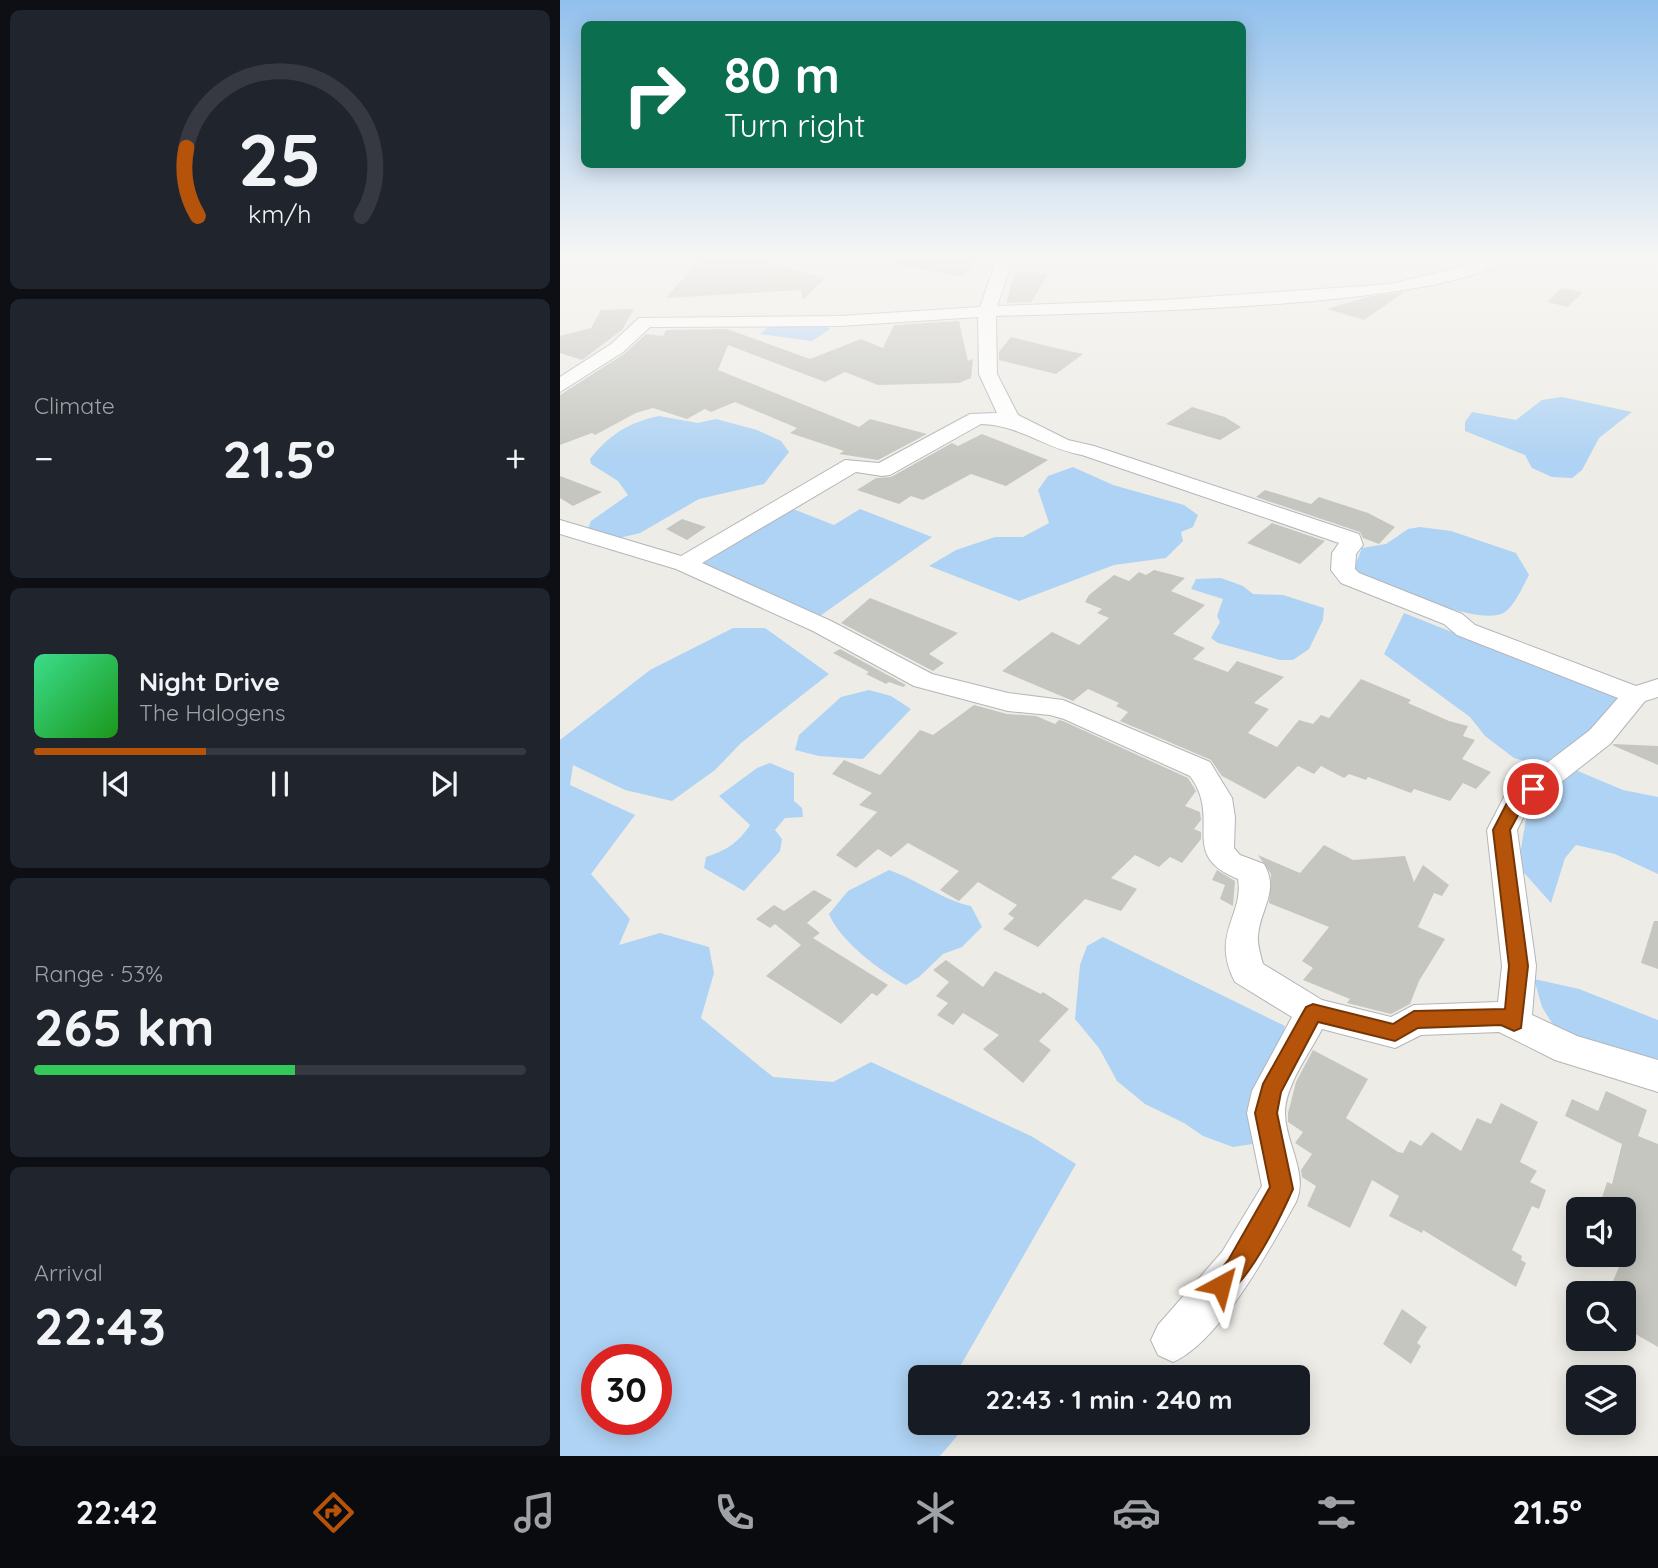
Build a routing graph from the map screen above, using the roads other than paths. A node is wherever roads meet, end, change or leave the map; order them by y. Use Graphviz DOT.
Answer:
graph roads {
  1 [pos="643,324"];
  2 [pos="987,324"];
  3 [pos="560,365"];
  4 [pos="587,369"];
  5 [pos="560,386"];
  6 [pos="1010,419"];
  7 [pos="560,527"];
  8 [pos="684,564"];
  9 [pos="1646,691"];
  10 [pos="1313,1012"];
  11 [pos="1514,1023"];
  12 [pos="1658,1076"];
  13 [pos="1172,1340"];
  1 -- 4 [label="street"];
  2 -- 6 [label="street"];
  3 -- 4 [label="street"];
  4 -- 5 [label="street"];
  6 -- 8 [label="street"];
  6 -- 9 [label="street"];
  7 -- 8 [label="street"];
  8 -- 10 [label="street"];
  9 -- 11 [label="street"];
  10 -- 11 [label="street"];
  10 -- 13 [label="street"];
  11 -- 12 [label="street"];
}
